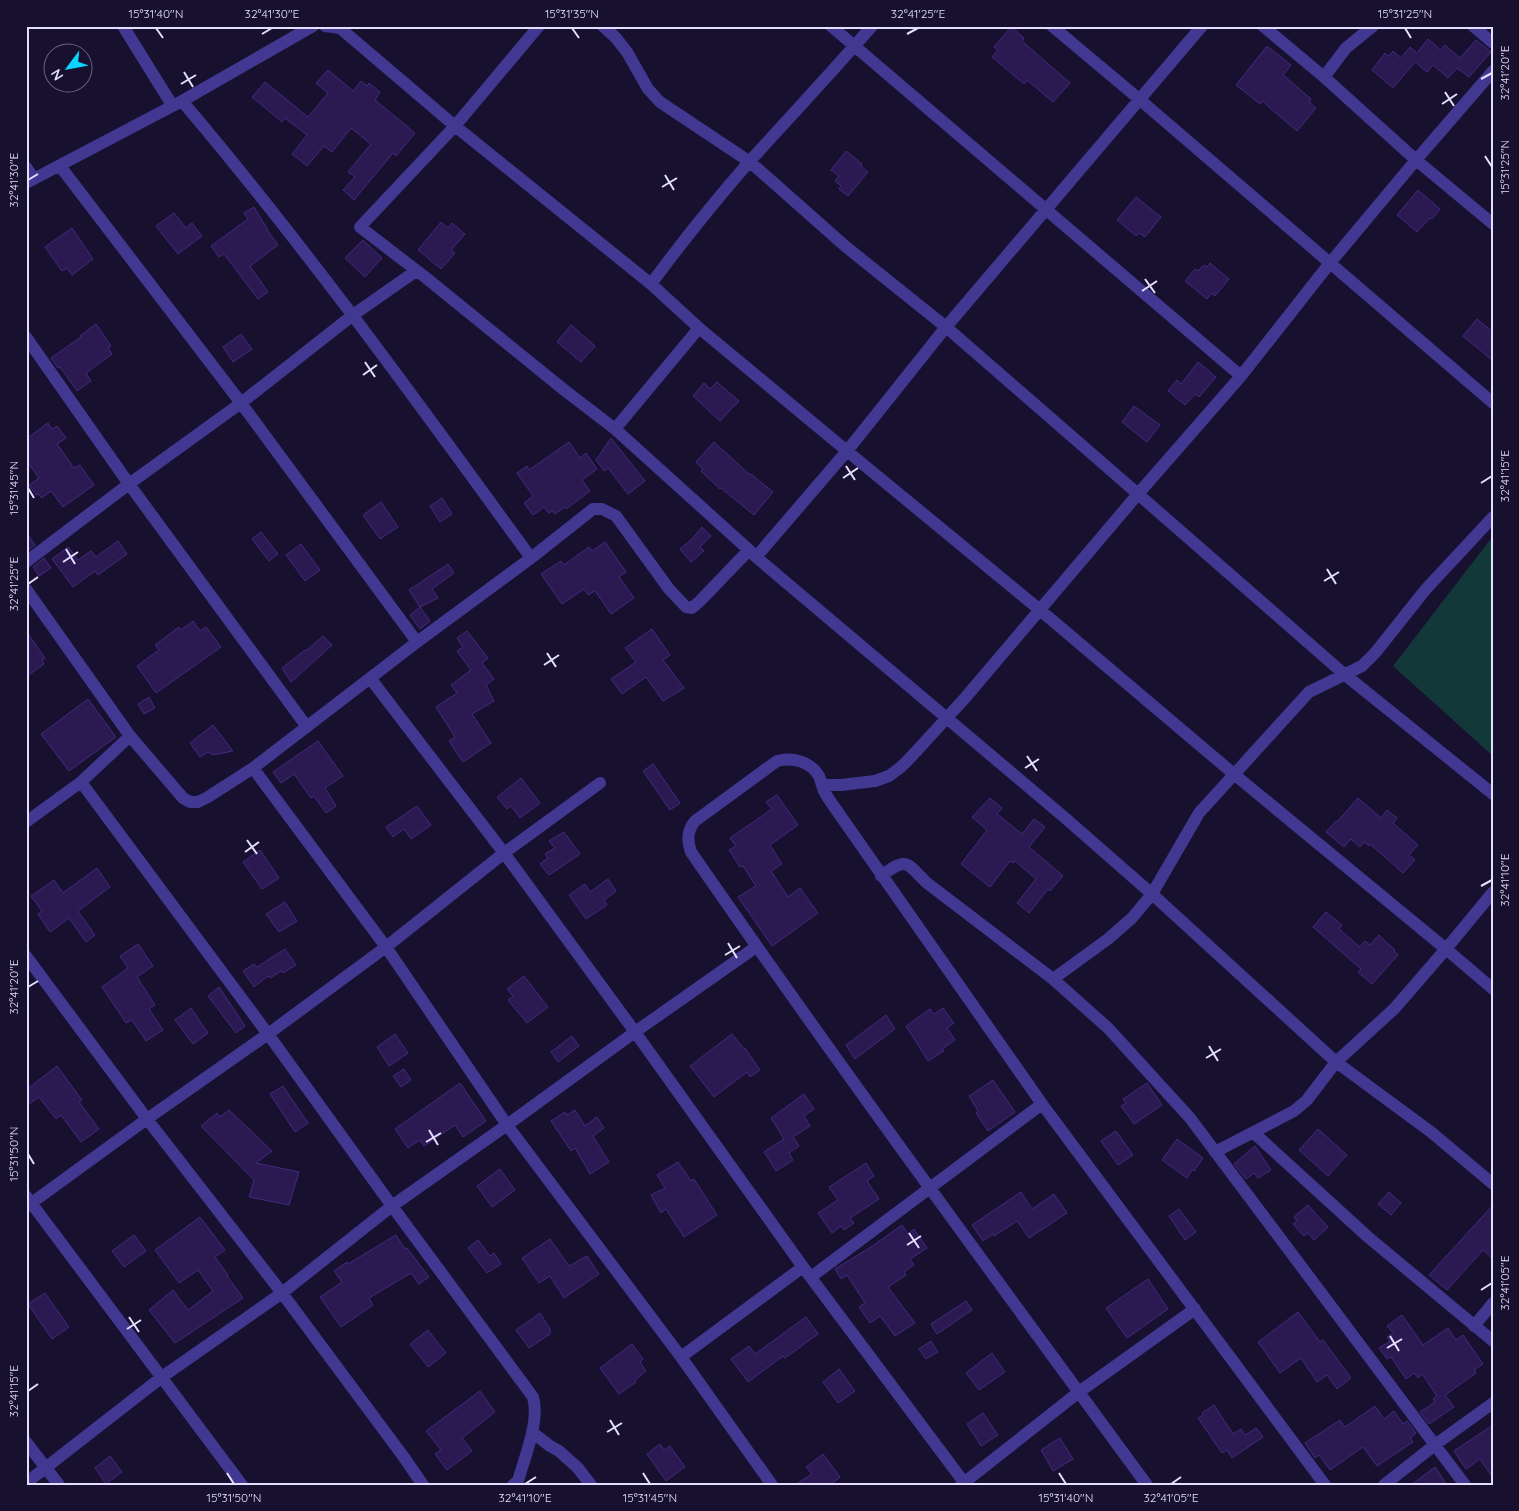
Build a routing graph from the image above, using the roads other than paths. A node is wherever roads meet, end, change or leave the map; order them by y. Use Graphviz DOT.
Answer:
graph roads {
  1 [pos="123,26"];
  2 [pos="313,26"];
  3 [pos="325,26"];
  4 [pos="539,26"];
  5 [pos="604,26"];
  6 [pos="831,26"];
  7 [pos="872,26"];
  8 [pos="1052,26"];
  9 [pos="1202,26"];
  10 [pos="1263,26"];
  11 [pos="1373,26"];
  12 [pos="1473,26"];
  13 [pos="1493,43"];
  14 [pos="854,46"];
  15 [pos="1493,71"];
  16 [pos="1324,78"];
  17 [pos="1139,99"];
  18 [pos="177,103"];
  19 [pos="455,126"];
  20 [pos="1416,160"];
  21 [pos="750,162"];
  22 [pos="60,166"];
  23 [pos="26,167"];
  24 [pos="30,181"];
  25 [pos="1047,210"];
  26 [pos="1493,224"];
  27 [pos="1330,263"];
  28 [pos="416,271"];
  29 [pos="651,284"];
  30 [pos="353,314"];
  31 [pos="946,327"];
  32 [pos="700,328"];
  33 [pos="26,337"];
  34 [pos="1241,376"];
  35 [pos="241,403"];
  36 [pos="1493,403"];
  37 [pos="615,429"];
  38 [pos="847,451"];
  39 [pos="129,484"];
  40 [pos="1138,494"];
  41 [pos="1493,517"];
  42 [pos="752,554"];
  43 [pos="532,558"];
  44 [pos="26,562"];
  45 [pos="26,589"];
  46 [pos="1040,610"];
  47 [pos="418,642"];
  48 [pos="1344,674"];
  49 [pos="370,678"];
  50 [pos="947,718"];
  51 [pos="307,727"];
  52 [pos="130,736"];
  53 [pos="254,768"];
  54 [pos="1235,775"];
  55 [pos="81,782"];
  56 [pos="600,783"];
  57 [pos="822,785"];
  58 [pos="1493,794"];
  59 [pos="26,822"];
  60 [pos="504,853"];
  61 [pos="881,876"];
  62 [pos="1493,892"];
  63 [pos="1152,894"];
  64 [pos="386,947"];
  65 [pos="756,947"];
  66 [pos="1446,949"];
  67 [pos="26,956"];
  68 [pos="1053,979"];
  69 [pos="1493,989"];
  70 [pos="635,1032"];
  71 [pos="268,1034"];
  72 [pos="1336,1062"];
  73 [pos="1042,1104"];
  74 [pos="146,1119"];
  75 [pos="508,1125"];
  76 [pos="1254,1132"];
  77 [pos="1215,1152"];
  78 [pos="1493,1184"];
  79 [pos="930,1188"];
  80 [pos="28,1202"];
  81 [pos="392,1206"];
  82 [pos="807,1272"];
  83 [pos="282,1293"];
  84 [pos="1493,1303"];
  85 [pos="1195,1309"];
  86 [pos="1474,1326"];
  87 [pos="1493,1341"];
  88 [pos="681,1357"];
  89 [pos="162,1377"];
  90 [pos="1079,1392"];
  91 [pos="1493,1403"];
  92 [pos="532,1432"];
  93 [pos="26,1442"];
  94 [pos="1436,1444"];
  95 [pos="46,1468"];
  96 [pos="26,1483"];
  97 [pos="964,1484"];
  98 [pos="59,1485"];
  99 [pos="242,1485"];
  100 [pos="423,1485"];
  101 [pos="514,1485"];
  102 [pos="591,1485"];
  103 [pos="772,1485"];
  104 [pos="1148,1485"];
  105 [pos="1324,1485"];
  106 [pos="1384,1485"];
  107 [pos="1465,1485"];
  1 -- 18 [label="street"];
  2 -- 18 [label="street"];
  3 -- 19 [label="street"];
  4 -- 19 [label="street"];
  5 -- 21 [label="street"];
  6 -- 14 [label="street"];
  7 -- 14 [label="street"];
  8 -- 17 [label="street"];
  9 -- 17 [label="street"];
  10 -- 16 [label="street"];
  11 -- 16 [label="street"];
  12 -- 13 [label="street"];
  14 -- 21 [label="street"];
  14 -- 25 [label="street"];
  15 -- 20 [label="street"];
  16 -- 20 [label="street"];
  17 -- 25 [label="street"];
  17 -- 27 [label="street"];
  18 -- 22 [label="street"];
  18 -- 30 [label="street"];
  19 -- 28 [label="street"];
  19 -- 29 [label="street"];
  20 -- 26 [label="street"];
  20 -- 27 [label="street"];
  21 -- 29 [label="street"];
  21 -- 31 [label="street"];
  22 -- 24 [label="street"];
  22 -- 35 [label="street"];
  23 -- 24 [label="street"];
  25 -- 31 [label="street"];
  25 -- 34 [label="street"];
  27 -- 34 [label="street"];
  27 -- 36 [label="street"];
  28 -- 30 [label="street"];
  28 -- 37 [label="street"];
  29 -- 32 [label="street"];
  30 -- 35 [label="street"];
  30 -- 43 [label="street"];
  31 -- 38 [label="street"];
  31 -- 40 [label="street"];
  32 -- 37 [label="street"];
  32 -- 38 [label="street"];
  33 -- 39 [label="street"];
  34 -- 40 [label="street"];
  35 -- 39 [label="street"];
  35 -- 47 [label="street"];
  37 -- 42 [label="street"];
  38 -- 42 [label="street"];
  38 -- 46 [label="street"];
  39 -- 44 [label="street"];
  39 -- 51 [label="street"];
  40 -- 46 [label="street"];
  40 -- 48 [label="street"];
  41 -- 48 [label="street"];
  42 -- 43 [label="street"];
  42 -- 50 [label="street"];
  43 -- 47 [label="street"];
  45 -- 52 [label="street"];
  46 -- 50 [label="street"];
  46 -- 54 [label="street"];
  47 -- 49 [label="street"];
  48 -- 54 [label="street"];
  48 -- 58 [label="street"];
  49 -- 51 [label="street"];
  49 -- 60 [label="street"];
  50 -- 57 [label="street"];
  50 -- 63 [label="street"];
  51 -- 53 [label="street"];
  52 -- 53 [label="street"];
  52 -- 55 [label="street"];
  53 -- 64 [label="street"];
  54 -- 63 [label="street"];
  54 -- 66 [label="street"];
  55 -- 59 [label="street"];
  55 -- 71 [label="street"];
  56 -- 60 [label="street"];
  57 -- 61 [label="street"];
  57 -- 65 [label="street"];
  60 -- 64 [label="street"];
  60 -- 70 [label="street"];
  61 -- 68 [label="street"];
  61 -- 73 [label="street"];
  62 -- 66 [label="street"];
  63 -- 68 [label="street"];
  63 -- 72 [label="street"];
  64 -- 71 [label="street"];
  64 -- 75 [label="street"];
  65 -- 70 [label="street"];
  65 -- 79 [label="street"];
  66 -- 69 [label="street"];
  66 -- 72 [label="street"];
  67 -- 74 [label="street"];
  68 -- 77 [label="street"];
  70 -- 75 [label="street"];
  70 -- 82 [label="street"];
  71 -- 74 [label="street"];
  71 -- 81 [label="street"];
  72 -- 76 [label="street"];
  72 -- 78 [label="street"];
  73 -- 79 [label="street"];
  73 -- 85 [label="street"];
  74 -- 80 [label="street"];
  74 -- 83 [label="street"];
  75 -- 81 [label="street"];
  75 -- 88 [label="street"];
  76 -- 77 [label="street"];
  76 -- 86 [label="street"];
  77 -- 94 [label="street"];
  79 -- 82 [label="street"];
  79 -- 90 [label="street"];
  80 -- 89 [label="street"];
  81 -- 83 [label="street"];
  81 -- 92 [label="street"];
  82 -- 88 [label="street"];
  82 -- 97 [label="street"];
  83 -- 89 [label="street"];
  83 -- 100 [label="street"];
  84 -- 86 [label="street"];
  85 -- 90 [label="street"];
  85 -- 105 [label="street"];
  86 -- 87 [label="street"];
  88 -- 103 [label="street"];
  89 -- 95 [label="street"];
  89 -- 99 [label="street"];
  90 -- 97 [label="street"];
  90 -- 104 [label="street"];
  91 -- 94 [label="street"];
  92 -- 101 [label="street"];
  92 -- 102 [label="street"];
  93 -- 95 [label="street"];
  94 -- 106 [label="street"];
  94 -- 107 [label="street"];
  95 -- 96 [label="street"];
  95 -- 98 [label="street"];
}
